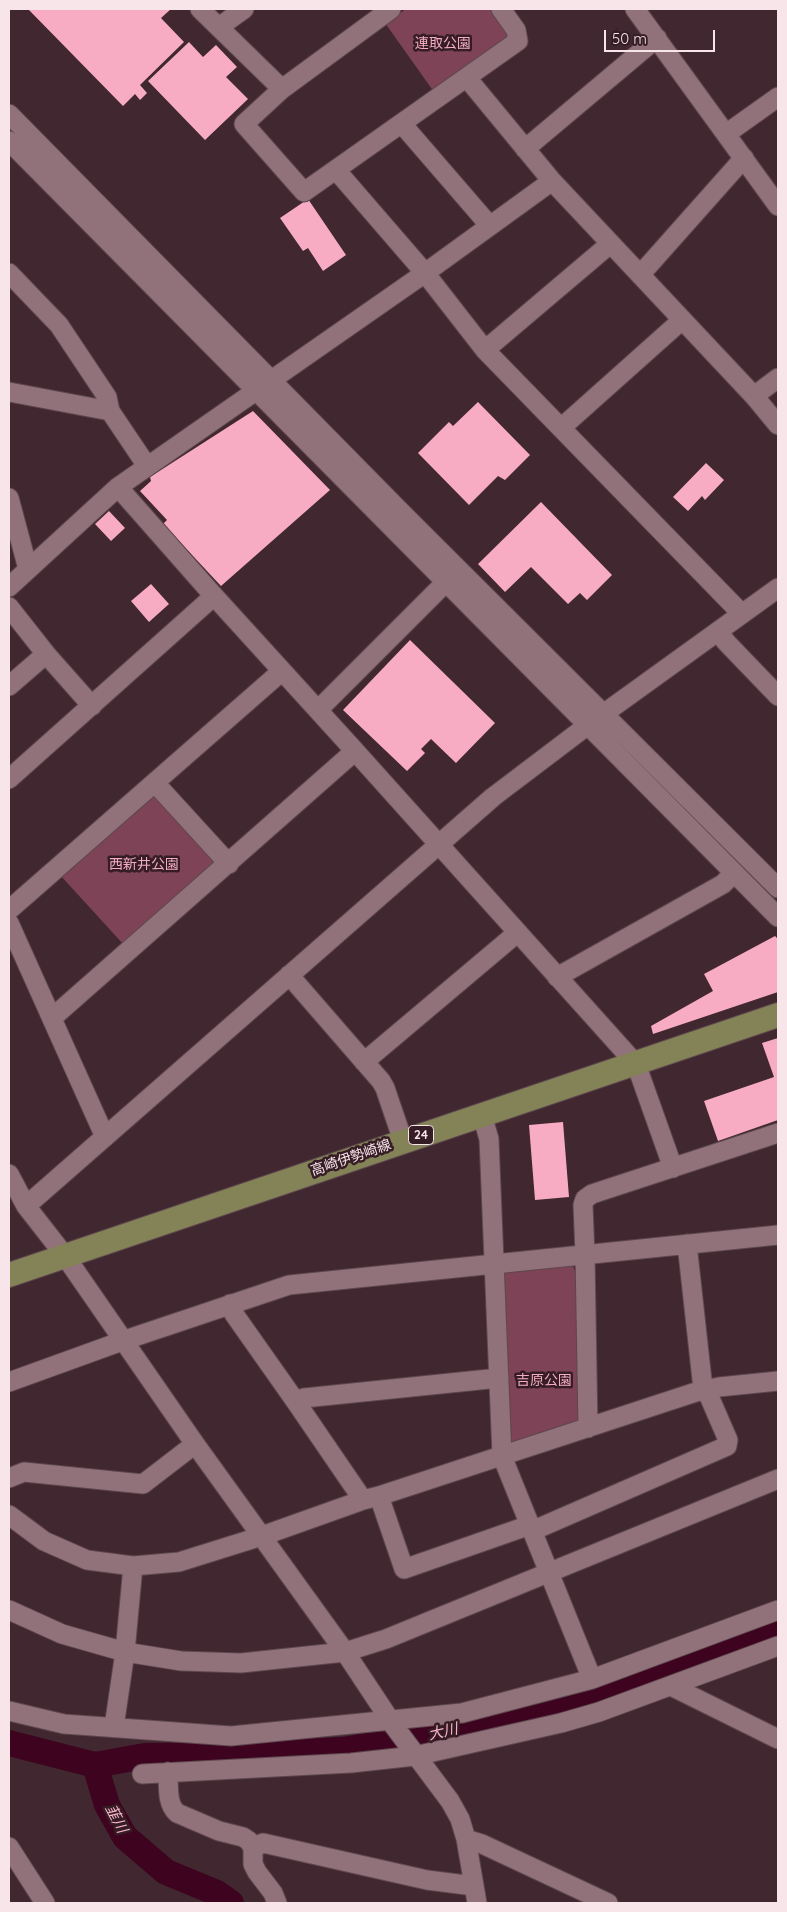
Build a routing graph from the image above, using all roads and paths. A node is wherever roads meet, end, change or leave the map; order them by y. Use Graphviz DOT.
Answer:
graph roads {
  1 [pos="200,9"];
  2 [pos="244,9"];
  3 [pos="391,9"];
  4 [pos="501,9"];
  5 [pos="635,9"];
  6 [pos="370,15"];
  7 [pos="218,27"];
  8 [pos="657,38"];
  9 [pos="467,78"];
  10 [pos="282,90"];
  11 [pos="778,97"];
  12 [pos="9,114"];
  13 [pos="402,124"];
  14 [pos="726,134"];
  15 [pos="9,141"];
  16 [pos="525,149"];
  17 [pos="744,158"];
  18 [pos="336,170"];
  19 [pos="552,181"];
  20 [pos="778,206"];
  21 [pos="490,226"];
  22 [pos="610,244"];
  23 [pos="9,273"];
  24 [pos="425,273"];
  25 [pos="640,275"];
  26 [pos="682,320"];
  27 [pos="485,350"];
  28 [pos="778,378"];
  29 [pos="271,380"];
  30 [pos="9,392"];
  31 [pos="256,392"];
  32 [pos="754,396"];
  33 [pos="110,411"];
  34 [pos="778,425"];
  35 [pos="561,428"];
  36 [pos="147,466"];
  37 [pos="118,487"];
  38 [pos="9,498"];
  39 [pos="28,569"];
  40 [pos="446,582"];
  41 [pos="9,587"];
  42 [pos="778,588"];
  43 [pos="214,596"];
  44 [pos="9,607"];
  45 [pos="742,614"];
  46 [pos="718,632"];
  47 [pos="46,654"];
  48 [pos="282,671"];
  49 [pos="9,686"];
  50 [pos="778,696"];
  51 [pos="92,706"];
  52 [pos="318,710"];
  53 [pos="596,719"];
  54 [pos="355,751"];
  55 [pos="9,779"];
  56 [pos="155,783"];
  57 [pos="438,844"];
  58 [pos="229,864"];
  59 [pos="734,873"];
  60 [pos="778,888"];
  61 [pos="9,910"];
  62 [pos="778,917"];
  63 [pos="9,923"];
  64 [pos="517,933"];
  65 [pos="17,962"];
  66 [pos="289,975"];
  67 [pos="557,977"];
  68 [pos="778,1015"];
  69 [pos="52,1018"];
  70 [pos="364,1062"];
  71 [pos="634,1063"];
  72 [pos="482,1115"];
  73 [pos="778,1133"];
  74 [pos="105,1137"];
  75 [pos="403,1141"];
  76 [pos="673,1168"];
  77 [pos="9,1174"];
  78 [pos="26,1206"];
  79 [pos="778,1235"];
  80 [pos="687,1244"];
  81 [pos="586,1254"];
  82 [pos="65,1256"];
  83 [pos="494,1264"];
  84 [pos="9,1275"];
  85 [pos="230,1304"];
  86 [pos="125,1340"];
  87 [pos="499,1378"];
  88 [pos="778,1381"];
  89 [pos="9,1382"];
  90 [pos="706,1390"];
  91 [pos="296,1402"];
  92 [pos="588,1428"];
  93 [pos="196,1444"];
  94 [pos="502,1456"];
  95 [pos="9,1478"];
  96 [pos="778,1479"];
  97 [pos="371,1498"];
  98 [pos="9,1515"];
  99 [pos="531,1528"];
  100 [pos="262,1536"];
  101 [pos="133,1566"];
  102 [pos="550,1573"];
  103 [pos="9,1610"];
  104 [pos="778,1610"];
  105 [pos="778,1646"];
  106 [pos="125,1652"];
  107 [pos="345,1652"];
  108 [pos="592,1678"];
  109 [pos="670,1686"];
  110 [pos="9,1710"];
  111 [pos="392,1723"];
  112 [pos="114,1727"];
  113 [pos="778,1739"];
  114 [pos="413,1753"];
  115 [pos="168,1772"];
  116 [pos="142,1774"];
  117 [pos="466,1839"];
  118 [pos="9,1847"];
  119 [pos="253,1848"];
  120 [pos="475,1895"];
  121 [pos="45,1903"];
  122 [pos="278,1903"];
  123 [pos="608,1903"];
  1 -- 7 [label="street"];
  2 -- 7 [label="street"];
  3 -- 6 [label="street"];
  4 -- 9 [label="street"];
  5 -- 8 [label="street"];
  6 -- 10 [label="street"];
  7 -- 10 [label="street"];
  8 -- 14 [label="street"];
  8 -- 16 [label="street"];
  9 -- 13 [label="street"];
  9 -- 16 [label="street"];
  10 -- 18 [label="street"];
  11 -- 14 [label="street"];
  12 -- 29 [label="street"];
  13 -- 18 [label="street"];
  13 -- 21 [label="street"];
  14 -- 17 [label="street"];
  15 -- 31 [label="street"];
  16 -- 19 [label="street"];
  17 -- 20 [label="street"];
  17 -- 25 [label="street"];
  18 -- 24 [label="street"];
  19 -- 21 [label="street"];
  19 -- 22 [label="street"];
  21 -- 24 [label="street"];
  22 -- 25 [label="street"];
  22 -- 27 [label="street"];
  23 -- 33 [label="street"];
  24 -- 27 [label="street"];
  24 -- 29 [label="street"];
  25 -- 26 [label="street"];
  26 -- 32 [label="street"];
  26 -- 35 [label="street"];
  27 -- 35 [label="street"];
  28 -- 32 [label="street"];
  29 -- 31 [label="street"];
  29 -- 53 [label="street"];
  30 -- 33 [label="street"];
  31 -- 36 [label="street"];
  31 -- 40 [label="street"];
  32 -- 34 [label="street"];
  33 -- 36 [label="street"];
  35 -- 45 [label="street"];
  36 -- 37 [label="street"];
  37 -- 39 [label="street"];
  37 -- 43 [label="street"];
  38 -- 39 [label="street"];
  39 -- 41 [label="street"];
  40 -- 52 [label="street"];
  40 -- 53 [label="street"];
  42 -- 45 [label="street"];
  43 -- 48 [label="street"];
  43 -- 51 [label="street"];
  44 -- 47 [label="street"];
  45 -- 46 [label="street"];
  46 -- 50 [label="street"];
  46 -- 53 [label="street"];
  47 -- 49 [label="street"];
  47 -- 51 [label="street"];
  48 -- 52 [label="street"];
  48 -- 56 [label="street"];
  51 -- 55 [label="street"];
  52 -- 54 [label="street"];
  53 -- 57 [label="street"];
  53 -- 59 [label="street"];
  53 -- 60 [label="street"];
  54 -- 57 [label="street"];
  54 -- 58 [label="street"];
  56 -- 58 [label="street"];
  56 -- 61 [label="street"];
  57 -- 64 [label="street"];
  57 -- 66 [label="street"];
  58 -- 69 [label="street"];
  59 -- 62 [label="street"];
  59 -- 67 [label="street"];
  63 -- 65 [label="street"];
  64 -- 67 [label="street"];
  64 -- 70 [label="street"];
  65 -- 69 [label="street"];
  66 -- 70 [label="street"];
  66 -- 74 [label="street"];
  67 -- 71 [label="street"];
  68 -- 71 [label="main road, 高崎伊勢崎線 / 24"];
  69 -- 74 [label="street"];
  70 -- 75 [label="street"];
  71 -- 72 [label="main road, 高崎伊勢崎線 / 24"];
  71 -- 76 [label="street"];
  72 -- 75 [label="main road, 高崎伊勢崎線 / 24"];
  72 -- 83 [label="street"];
  73 -- 76 [label="street"];
  74 -- 78 [label="street"];
  75 -- 82 [label="main road, 高崎伊勢崎線 / 24"];
  76 -- 81 [label="street"];
  77 -- 78 [label="street"];
  78 -- 82 [label="street"];
  79 -- 80 [label="street"];
  80 -- 81 [label="street"];
  80 -- 90 [label="street"];
  81 -- 83 [label="street"];
  81 -- 92 [label="street"];
  82 -- 84 [label="main road, 高崎伊勢崎線 / 24"];
  82 -- 86 [label="street"];
  83 -- 85 [label="street"];
  83 -- 87 [label="street"];
  85 -- 86 [label="street"];
  85 -- 91 [label="street"];
  86 -- 89 [label="street"];
  86 -- 93 [label="street"];
  87 -- 91 [label="street"];
  87 -- 94 [label="street"];
  88 -- 90 [label="street"];
  90 -- 92 [label="street"];
  90 -- 99 [label="street"];
  91 -- 97 [label="street"];
  92 -- 94 [label="street"];
  93 -- 95 [label="street"];
  93 -- 100 [label="street"];
  94 -- 97 [label="street"];
  94 -- 99 [label="street"];
  96 -- 102 [label="street"];
  97 -- 99 [label="street"];
  97 -- 100 [label="street"];
  98 -- 101 [label="street"];
  99 -- 102 [label="street"];
  100 -- 101 [label="street"];
  100 -- 107 [label="street"];
  101 -- 106 [label="street"];
  102 -- 107 [label="street"];
  102 -- 108 [label="street"];
  103 -- 106 [label="street"];
  104 -- 108 [label="street"];
  105 -- 109 [label="street"];
  106 -- 107 [label="street"];
  106 -- 112 [label="street"];
  107 -- 111 [label="street"];
  108 -- 111 [label="street"];
  109 -- 113 [label="street"];
  109 -- 114 [label="street"];
  110 -- 112 [label="street"];
  111 -- 112 [label="street"];
  111 -- 114 [label="street"];
  114 -- 115 [label="street"];
  114 -- 117 [label="street"];
  115 -- 116 [label="street"];
  115 -- 119 [label="street"];
  117 -- 120 [label="street"];
  117 -- 123 [label="street"];
  118 -- 121 [label="street"];
  119 -- 120 [label="street"];
  119 -- 122 [label="street"];
}
